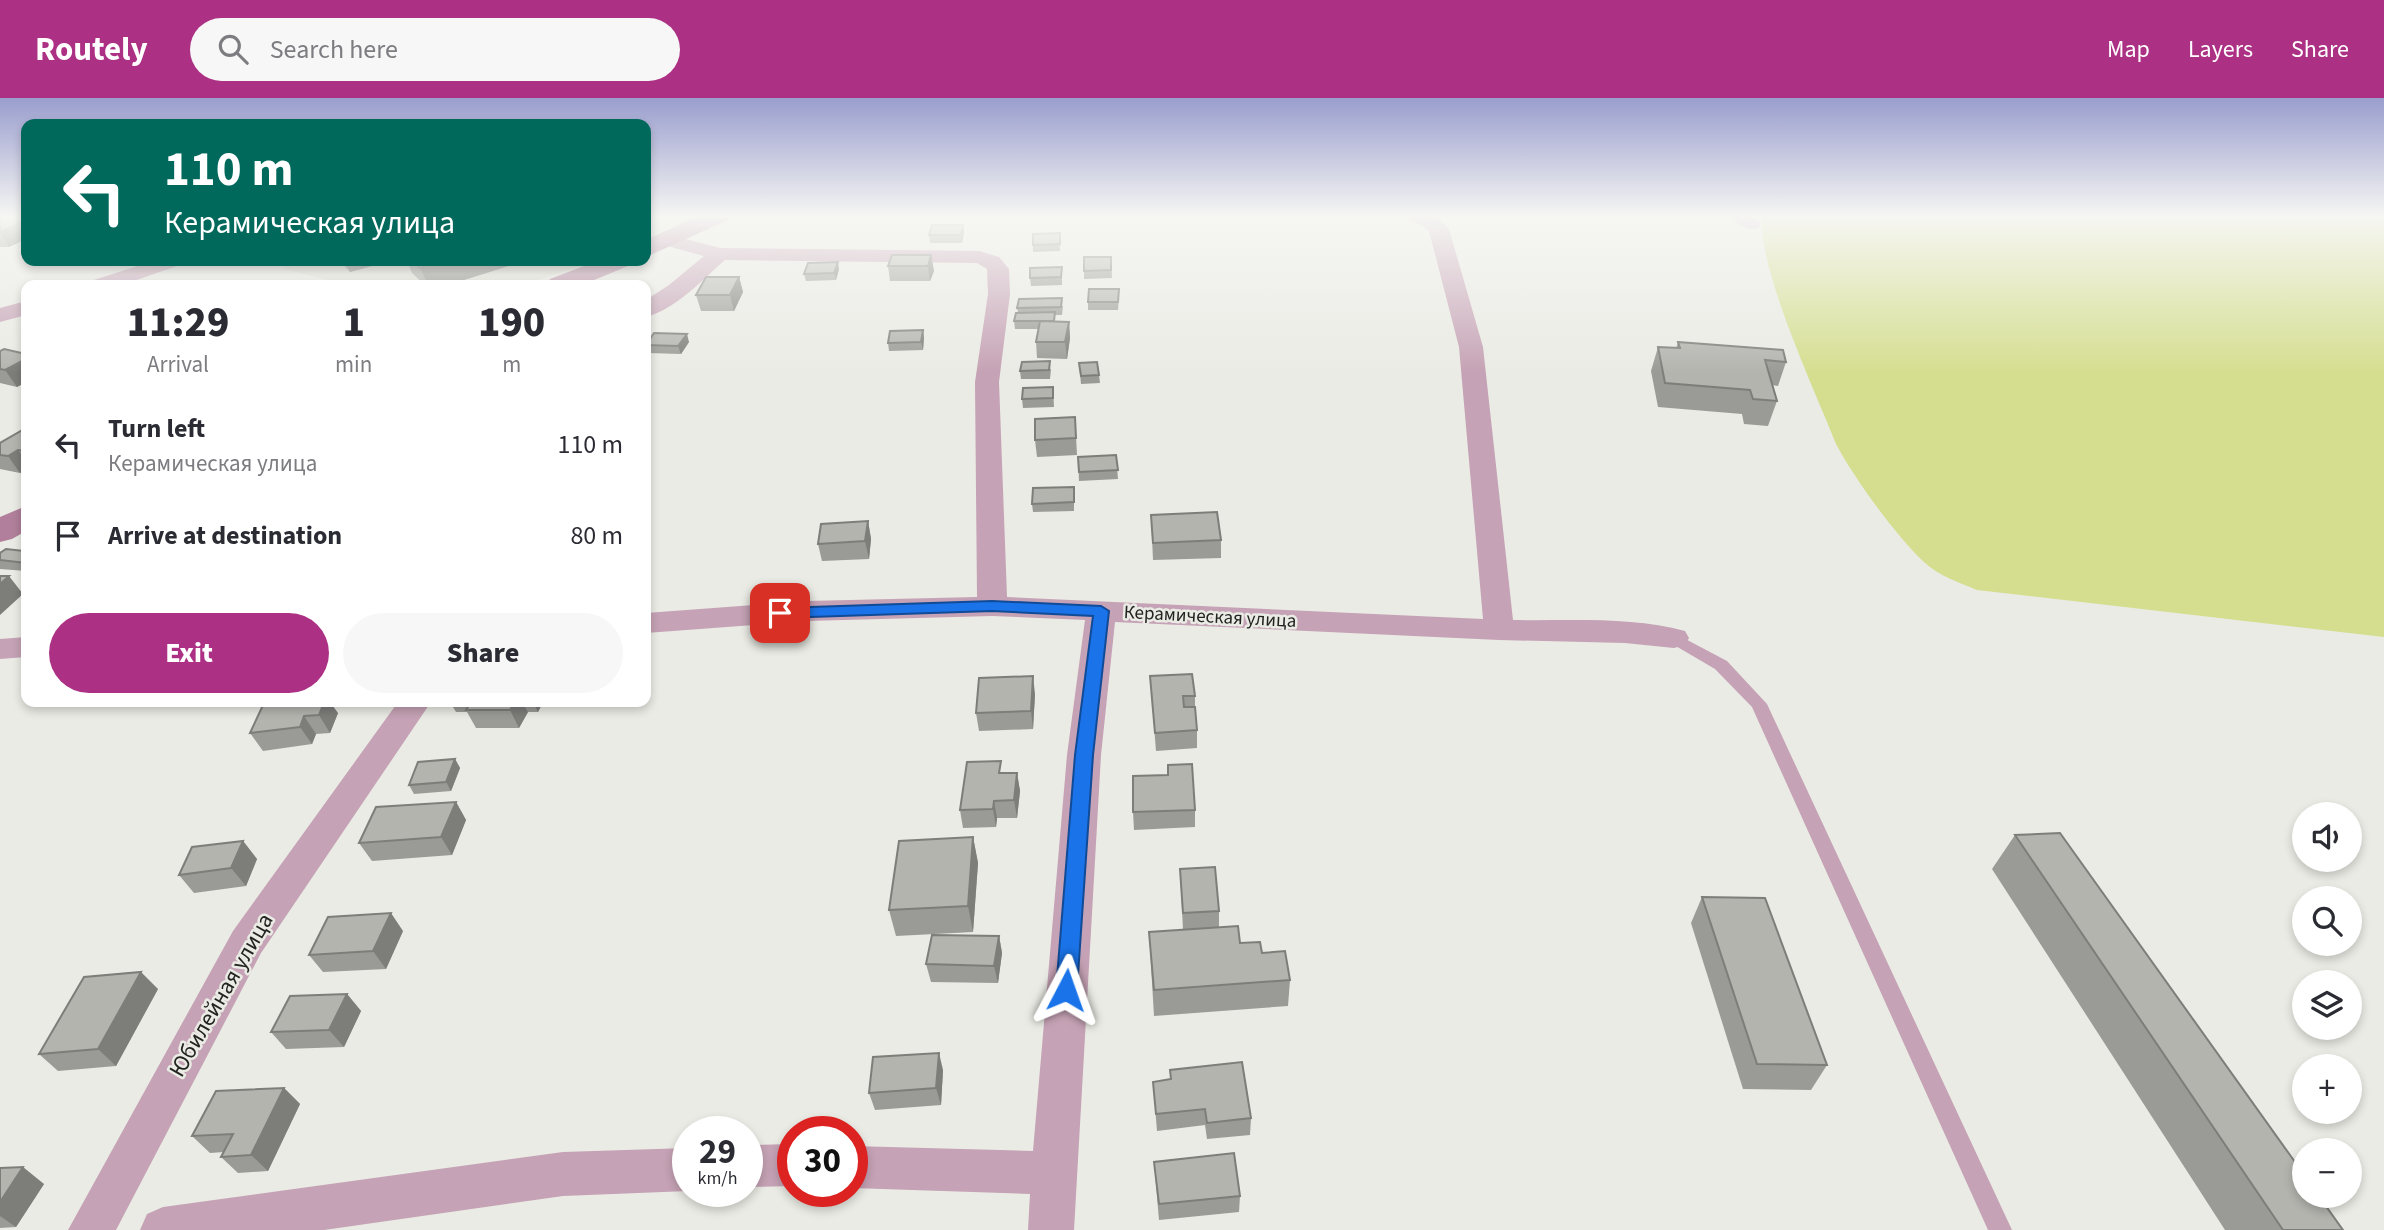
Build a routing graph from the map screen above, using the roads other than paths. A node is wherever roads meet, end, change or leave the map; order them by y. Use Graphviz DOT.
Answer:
graph roads {
  1 [pos="153,268"];
  2 [pos="602,268"];
  3 [pos="703,268"];
  4 [pos="997,268"];
  5 [pos="1450,268"];
  6 [pos="117,280"];
  7 [pos="571,280"];
  8 [pos="651,307"];
  9 [pos="21,310"];
  10 [pos="0,316"];
  11 [pos="21,519"];
  12 [pos="0,532"];
  13 [pos="992,606"];
  14 [pos="1101,611"];
  15 [pos="651,623"];
  16 [pos="1500,630"];
  17 [pos="1674,638"];
  18 [pos="21,647"];
  19 [pos="0,649"];
  20 [pos="412,707"];
  21 [pos="868,1167"];
  22 [pos="672,1170"];
  23 [pos="1053,1173"];
  24 [pos="91,1230"];
  25 [pos="163,1230"];
  26 [pos="1051,1230"];
  27 [pos="2000,1230"];
  1 -- 6 [label="street"];
  2 -- 7 [label="main road"];
  3 -- 8 [label="street"];
  4 -- 13 [label="street"];
  5 -- 16 [label="street"];
  9 -- 10 [label="street"];
  11 -- 12 [label="main road"];
  13 -- 14 [label="street, Керамическая улица"];
  13 -- 15 [label="street, Керамическая улица"];
  14 -- 16 [label="street, Керамическая улица"];
  14 -- 23 [label="street"];
  16 -- 17 [label="street, Керамическая улица"];
  17 -- 27 [label="lane"];
  18 -- 19 [label="street"];
  20 -- 24 [label="street, Юбилейная улица"];
  21 -- 23 [label="street"];
  22 -- 25 [label="street"];
  23 -- 26 [label="street"];
}
